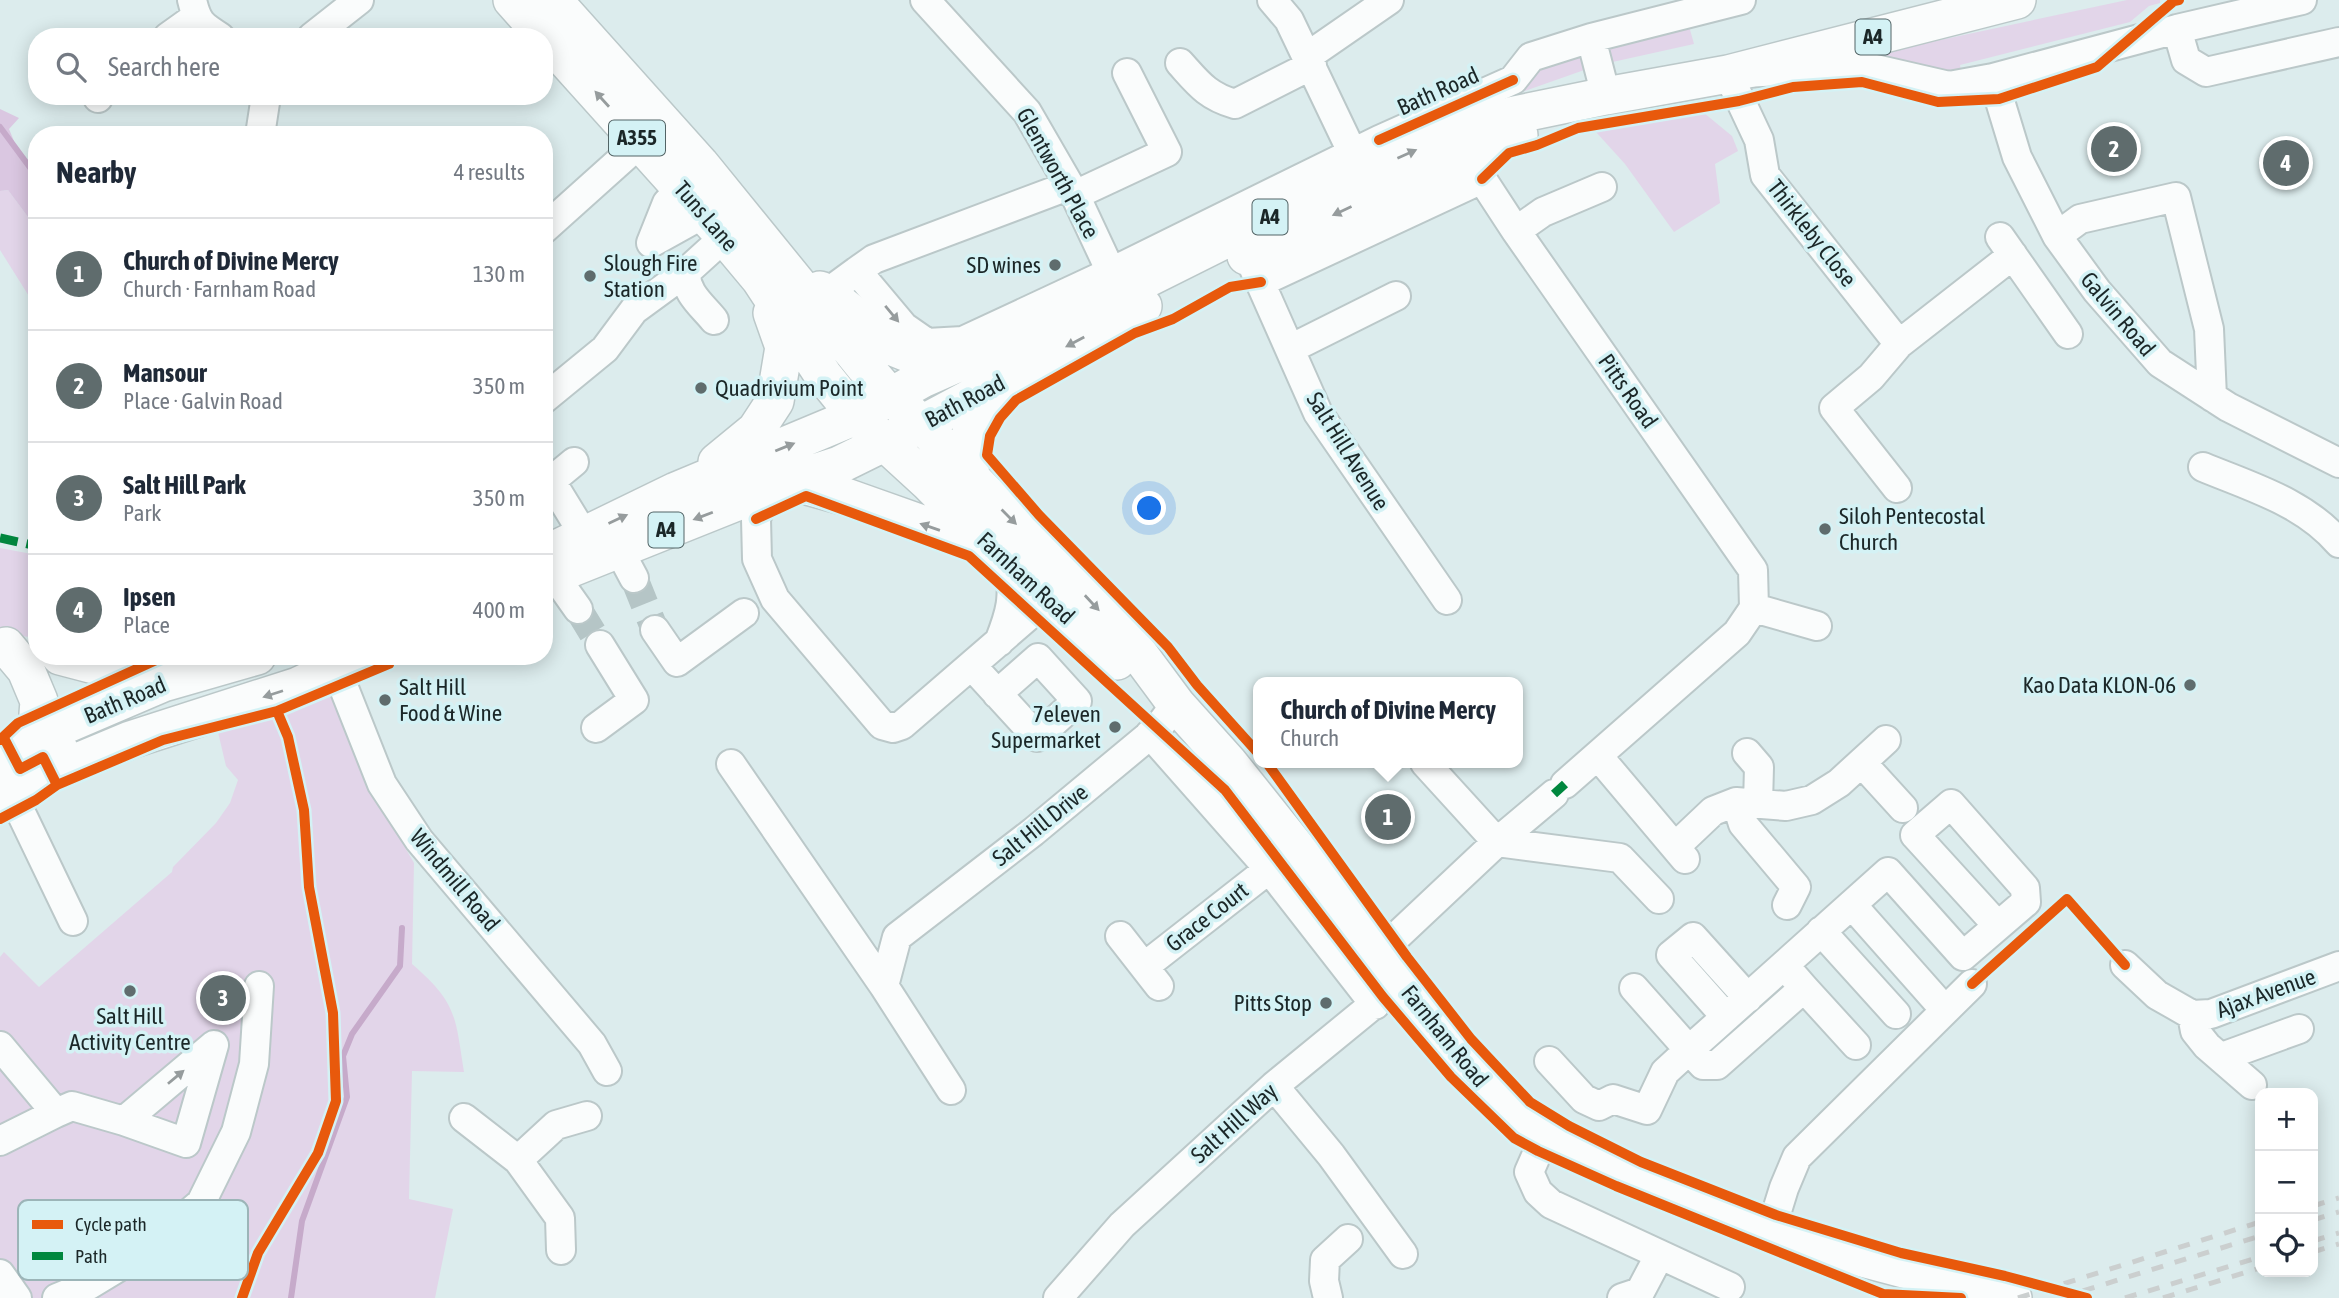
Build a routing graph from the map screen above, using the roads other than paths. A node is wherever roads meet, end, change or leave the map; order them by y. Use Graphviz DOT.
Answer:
graph roads {
  1 [pos="359,0"];
  2 [pos="512,0"];
  3 [pos="553,0"];
  4 [pos="925,0"];
  5 [pos="1272,0"];
  6 [pos="1389,0"];
  7 [pos="1741,0"];
  8 [pos="2017,0"];
  9 [pos="2302,0"];
  10 [pos="194,8"];
  11 [pos="2223,9"];
  12 [pos="176,28"];
  13 [pos="206,28"];
  14 [pos="323,28"];
  15 [pos="537,28"];
  16 [pos="2177,29"];
  17 [pos="1591,38"];
  18 [pos="2339,42"];
  19 [pos="553,45"];
  20 [pos="1310,61"];
  21 [pos="1180,63"];
  22 [pos="1127,73"];
  23 [pos="1728,74"];
  24 [pos="1993,78"];
  25 [pos="1606,96"];
  26 [pos="265,105"];
  27 [pos="261,126"];
  28 [pos="641,142"];
  29 [pos="1353,153"];
  30 [pos="1470,155"];
  31 [pos="1602,187"];
  32 [pos="1072,191"];
  33 [pos="711,198"];
  34 [pos="553,221"];
  35 [pos="1516,230"];
  36 [pos="2057,236"];
  37 [pos="1254,269"];
  38 [pos="857,271"];
  39 [pos="686,272"];
  40 [pos="775,277"];
  41 [pos="1117,282"];
  42 [pos="827,293"];
  43 [pos="1396,296"];
  44 [pos="715,320"];
  45 [pos="2068,334"];
  46 [pos="1899,344"];
  47 [pos="1290,349"];
  48 [pos="945,368"];
  49 [pos="1020,371"];
  50 [pos="553,392"];
  51 [pos="890,396"];
  52 [pos="2212,397"];
  53 [pos="856,416"];
  54 [pos="922,424"];
  55 [pos="885,443"];
  56 [pos="574,462"];
  57 [pos="2339,463"];
  58 [pos="2203,467"];
  59 [pos="971,478"];
  60 [pos="553,479"];
  61 [pos="553,484"];
  62 [pos="778,486"];
  63 [pos="1897,488"];
  64 [pos="676,491"];
  65 [pos="584,535"];
  66 [pos="2339,543"];
  67 [pos="1002,557"];
  68 [pos="553,563"];
  69 [pos="553,568"];
  70 [pos="553,576"];
  71 [pos="1048,599"];
  72 [pos="1447,600"];
  73 [pos="1754,608"];
  74 [pos="578,609"];
  75 [pos="744,612"];
  76 [pos="1817,626"];
  77 [pos="655,630"];
  78 [pos="998,644"];
  79 [pos="600,645"];
  80 [pos="14,648"];
  81 [pos="65,665"];
  82 [pos="96,665"];
  83 [pos="224,665"];
  84 [pos="324,665"];
  85 [pos="329,665"];
  86 [pos="972,666"];
  87 [pos="163,682"];
  88 [pos="998,694"];
  89 [pos="1176,704"];
  90 [pos="43,717"];
  91 [pos="596,728"];
  92 [pos="1150,734"];
  93 [pos="1886,740"];
  94 [pos="1747,753"];
  95 [pos="1598,756"];
  96 [pos="74,763"];
  97 [pos="1862,763"];
  98 [pos="731,764"];
  99 [pos="1430,768"];
  100 [pos="4,784"];
  101 [pos="1747,803"];
  102 [pos="1903,808"];
  103 [pos="1497,842"];
  104 [pos="1269,869"];
  105 [pos="1659,899"];
  106 [pos="1787,905"];
  107 [pos="1852,905"];
  108 [pos="74,921"];
  109 [pos="1998,926"];
  110 [pos="1821,931"];
  111 [pos="849,936"];
  112 [pos="1120,936"];
  113 [pos="897,937"];
  114 [pos="1380,952"];
  115 [pos="1784,965"];
  116 [pos="2125,965"];
  117 [pos="2339,966"];
  118 [pos="1972,984"];
  119 [pos="259,986"];
  120 [pos="884,986"];
  121 [pos="1634,988"];
  122 [pos="1804,988"];
  123 [pos="1388,993"];
  124 [pos="1748,998"];
  125 [pos="1939,1004"];
  126 [pos="1896,1014"];
  127 [pos="2192,1015"];
  128 [pos="1726,1017"];
  129 [pos="2298,1029"];
  130 [pos="1856,1045"];
  131 [pos="0,1046"];
  132 [pos="1689,1050"];
  133 [pos="2222,1057"];
  134 [pos="1549,1061"];
  135 [pos="607,1071"];
  136 [pos="2252,1085"];
  137 [pos="1274,1086"];
  138 [pos="951,1090"];
  139 [pos="55,1113"];
  140 [pos="587,1116"];
  141 [pos="464,1118"];
  142 [pos="124,1121"];
  143 [pos="1547,1131"];
  144 [pos="4,1132"];
  145 [pos="518,1160"];
  146 [pos="202,1200"];
  147 [pos="1772,1230"];
  148 [pos="1348,1239"];
  149 [pos="561,1250"];
  150 [pos="1402,1254"];
  151 [pos="1659,1256"];
  152 [pos="0,1274"];
  153 [pos="97,1280"];
  154 [pos="1075,1287"];
  155 [pos="1730,1287"];
  156 [pos="17,1298"];
  157 [pos="57,1298"];
  158 [pos="1058,1298"];
  159 [pos="1328,1298"];
  160 [pos="1622,1298"];
  161 [pos="2013,1298"];
  1 -- 14 [label="street"];
  15 -- 2 [label="main road, Tuns Lane / A355, one-way"];
  3 -- 33 [label="main road, Tuns Lane / A355"];
  4 -- 32 [label="street, Glentworth Place"];
  5 -- 20 [label="street"];
  6 -- 20 [label="street"];
  7 -- 17 [label="street, Bath Road"];
  8 -- 23 [label="main road, Bath Road / A4"];
  9 -- 11 [label="street"];
  10 -- 12 [label="street"];
  10 -- 13 [label="street"];
  11 -- 16 [label="street"];
  16 -- 18 [label="street"];
  16 -- 24 [label="street"];
  17 -- 25 [label="street"];
  17 -- 29 [label="street, Bath Road"];
  28 -- 19 [label="main road, Tuns Lane / A355, one-way"];
  20 -- 21 [label="street"];
  20 -- 29 [label="street"];
  22 -- 32 [label="street"];
  23 -- 24 [label="street"];
  23 -- 25 [label="main road, Bath Road / A4"];
  23 -- 46 [label="street, Thirkleby Close"];
  24 -- 36 [label="street, Galvin Road"];
  25 -- 30 [label="main road, Bath Road / A4"];
  26 -- 27 [label="street"];
  28 -- 33 [label="main road, Tuns Lane / A355"];
  28 -- 34 [label="street"];
  29 -- 41 [label="street, Bath Road"];
  30 -- 35 [label="street, Pitts Road"];
  30 -- 37 [label="main road, Bath Road / A4"];
  41 -- 30 [label="main road, Bath Road / A4, one-way"];
  31 -- 35 [label="street"];
  32 -- 38 [label="street"];
  32 -- 41 [label="street, Glentworth Place"];
  33 -- 39 [label="street"];
  33 -- 40 [label="main road, Tuns Lane / A355"];
  35 -- 73 [label="street, Pitts Road"];
  36 -- 52 [label="street, Galvin Road"];
  36 -- 52 [label="street"];
  37 -- 47 [label="street, Salt Hill Avenue"];
  37 -- 49 [label="main road, Bath Road / A4, one-way"];
  38 -- 41 [label="street, Bath Road, one-way"];
  38 -- 42 [label="street"];
  39 -- 44 [label="street"];
  39 -- 50 [label="street"];
  40 -- 42 [label="main road"];
  40 -- 51 [label="main road, Tuns Lane / A355"];
  40 -- 53 [label="main road, Tuns Lane / A355"];
  40 -- 64 [label="main road"];
  41 -- 48 [label="main road, Bath Road / A4"];
  42 -- 48 [label="main road"];
  43 -- 47 [label="street"];
  45 -- 46 [label="street"];
  46 -- 63 [label="street"];
  47 -- 72 [label="street, Salt Hill Avenue"];
  48 -- 51 [label="main road, Bath Road / A4"];
  49 -- 54 [label="main road, Bath Road / A4"];
  49 -- 59 [label="main road"];
  51 -- 53 [label="main road, Bath Road / A4"];
  51 -- 54 [label="main road, Tuns Lane / A355"];
  52 -- 57 [label="street, Galvin Road"];
  53 -- 55 [label="main road, Tuns Lane / A355"];
  64 -- 53 [label="main road, Bath Road / A4, one-way"];
  54 -- 55 [label="main road, Bath Road / A4"];
  54 -- 59 [label="main road, Farnham Road / A355"];
  55 -- 62 [label="main road, Bath Road / A4"];
  55 -- 67 [label="main road, Farnham Road / A355"];
  56 -- 60 [label="street"];
  58 -- 66 [label="street"];
  59 -- 89 [label="main road, Farnham Road / A355, one-way"];
  61 -- 65 [label="street"];
  67 -- 62 [label="main road, one-way"];
  62 -- 69 [label="main road, Bath Road / A4, one-way"];
  62 -- 86 [label="street"];
  65 -- 64 [label="main road, Bath Road / A4, one-way"];
  65 -- 68 [label="main road, Bath Road / A4"];
  67 -- 71 [label="main road, Farnham Road / A355"];
  67 -- 78 [label="street"];
  70 -- 74 [label="street"];
  71 -- 78 [label="street"];
  71 -- 89 [label="main road, Farnham Road / A355"];
  73 -- 76 [label="street"];
  73 -- 95 [label="street"];
  75 -- 77 [label="street"];
  78 -- 86 [label="street"];
  79 -- 91 [label="street"];
  80 -- 90 [label="main road"];
  81 -- 90 [label="main road"];
  82 -- 87 [label="main road"];
  83 -- 87 [label="main road, Bath Road"];
  84 -- 96 [label="main road, Bath Road, one-way"];
  85 -- 135 [label="street, Windmill Road"];
  86 -- 88 [label="street"];
  87 -- 90 [label="main road, Bath Road"];
  89 -- 92 [label="street, Salt Hill Drive"];
  89 -- 114 [label="main road, Farnham Road / A355"];
  90 -- 96 [label="main road"];
  90 -- 100 [label="main road, Bath Road"];
  92 -- 104 [label="street"];
  92 -- 113 [label="street, Salt Hill Drive"];
  93 -- 97 [label="street"];
  94 -- 101 [label="street"];
  95 -- 101 [label="street"];
  95 -- 103 [label="street"];
  96 -- 100 [label="main road, Bath Road"];
  97 -- 101 [label="street"];
  97 -- 102 [label="street"];
  98 -- 111 [label="street"];
  99 -- 103 [label="street"];
  100 -- 108 [label="street"];
  101 -- 106 [label="street"];
  103 -- 105 [label="street"];
  103 -- 114 [label="street"];
  104 -- 112 [label="street, Grace Court"];
  104 -- 123 [label="street"];
  107 -- 109 [label="street"];
  107 -- 110 [label="street"];
  107 -- 125 [label="street"];
  110 -- 115 [label="street"];
  110 -- 126 [label="street"];
  111 -- 113 [label="street"];
  111 -- 120 [label="street"];
  113 -- 120 [label="street"];
  114 -- 123 [label="main road, Farnham Road / A355"];
  115 -- 122 [label="street"];
  115 -- 124 [label="street"];
  116 -- 127 [label="street, Ajax Avenue"];
  117 -- 127 [label="street, Ajax Avenue"];
  118 -- 125 [label="street"];
  119 -- 146 [label="street"];
  120 -- 138 [label="street"];
  121 -- 132 [label="street"];
  122 -- 130 [label="street"];
  122 -- 132 [label="street"];
  123 -- 137 [label="street, Salt Hill Way"];
  123 -- 143 [label="main road, Farnham Road / A355"];
  124 -- 128 [label="street"];
  124 -- 128 [label="street"];
  125 -- 147 [label="street"];
  127 -- 133 [label="street"];
  128 -- 132 [label="street"];
  129 -- 133 [label="street"];
  131 -- 139 [label="street"];
  132 -- 134 [label="street"];
  133 -- 136 [label="street"];
  137 -- 150 [label="street"];
  137 -- 154 [label="street, Salt Hill Way"];
  139 -- 142 [label="street"];
  139 -- 144 [label="street"];
  140 -- 145 [label="street"];
  141 -- 145 [label="street"];
  143 -- 147 [label="main road, Farnham Road / A355"];
  143 -- 151 [label="street"];
  145 -- 149 [label="street"];
  147 -- 161 [label="main road, Farnham Road / A355"];
  148 -- 159 [label="street"];
  151 -- 155 [label="street"];
  151 -- 160 [label="street"];
  152 -- 156 [label="street"];
  153 -- 157 [label="street"];
  154 -- 158 [label="street, Salt Hill Way"];
}
